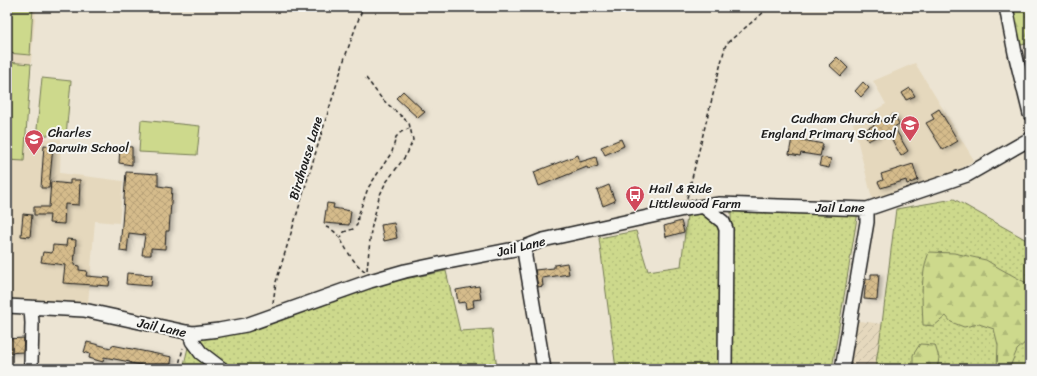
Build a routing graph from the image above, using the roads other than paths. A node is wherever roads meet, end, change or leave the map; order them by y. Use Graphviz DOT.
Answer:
graph roads {
  1 [pos="1006,7"];
  2 [pos="1030,114"];
  3 [pos="1030,139"];
  4 [pos="703,206"];
  5 [pos="864,209"];
  6 [pos="525,247"];
  7 [pos="7,306"];
  8 [pos="31,308"];
  9 [pos="189,333"];
  10 [pos="31,363"];
  11 [pos="222,369"];
  12 [pos="544,369"];
  13 [pos="725,369"];
  14 [pos="836,369"];
  15 [pos="842,369"];
  1 -- 2 [label="street"];
  3 -- 5 [label="street, Jail Lane"];
  4 -- 5 [label="street, Jail Lane"];
  4 -- 6 [label="street, Jail Lane"];
  4 -- 13 [label="street"];
  5 -- 14 [label="street"];
  5 -- 15 [label="street"];
  6 -- 9 [label="street, Jail Lane"];
  6 -- 12 [label="street"];
  7 -- 8 [label="street, Jail Lane"];
  8 -- 9 [label="street, Jail Lane"];
  8 -- 10 [label="street"];
  9 -- 11 [label="street"];
}
